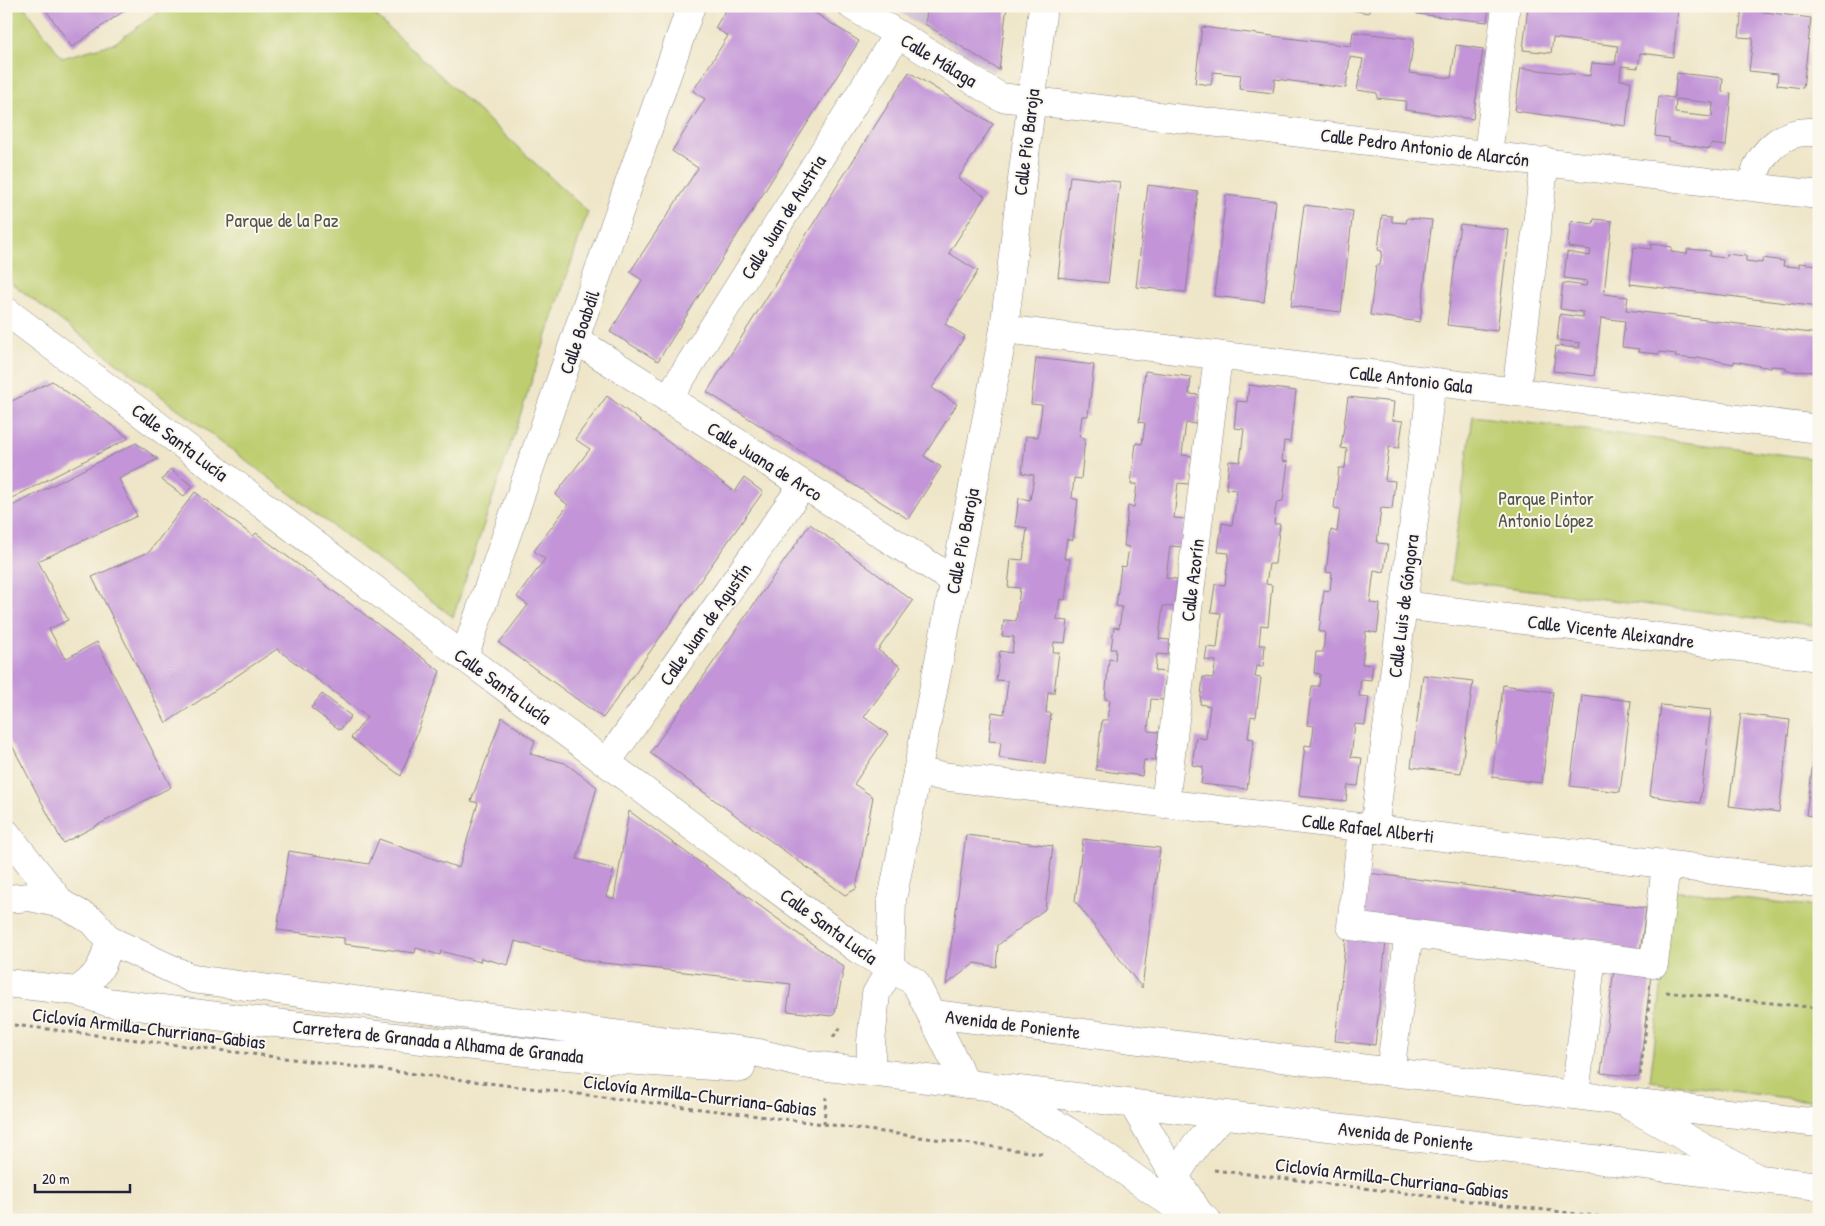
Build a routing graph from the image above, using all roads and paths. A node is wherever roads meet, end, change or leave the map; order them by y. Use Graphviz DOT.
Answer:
graph roads {
  1 [pos="691,6"];
  2 [pos="852,6"];
  3 [pos="1043,6"];
  4 [pos="1506,6"];
  5 [pos="897,36"];
  6 [pos="1030,101"];
  7 [pos="1818,127"];
  8 [pos="1488,154"];
  9 [pos="1545,161"];
  10 [pos="1752,186"];
  11 [pos="1819,195"];
  12 [pos="6,311"];
  13 [pos="1004,329"];
  14 [pos="576,340"];
  15 [pos="1218,356"];
  16 [pos="1432,382"];
  17 [pos="1516,392"];
  18 [pos="668,399"];
  19 [pos="1819,430"];
  20 [pos="803,485"];
  21 [pos="955,581"];
  22 [pos="1403,605"];
  23 [pos="464,657"];
  24 [pos="1819,657"];
  25 [pos="608,762"];
  26 [pos="917,773"];
  27 [pos="1166,804"];
  28 [pos="1368,829"];
  29 [pos="6,832"];
  30 [pos="1666,865"];
  31 [pos="1819,883"];
  32 [pos="6,899"];
  33 [pos="62,904"];
  34 [pos="1409,933"];
  35 [pos="109,940"];
  36 [pos="1592,956"];
  37 [pos="1654,964"];
  38 [pos="890,969"];
  39 [pos="6,983"];
  40 [pos="82,987"];
  41 [pos="1651,990"];
  42 [pos="1819,1008"];
  43 [pos="934,1014"];
  44 [pos="6,1024"];
  45 [pos="804,1064"];
  46 [pos="870,1072"];
  47 [pos="1390,1072"];
  48 [pos="966,1084"];
  49 [pos="993,1087"];
  50 [pos="1575,1095"];
  51 [pos="1629,1102"];
  52 [pos="1133,1104"];
  53 [pos="1224,1114"];
  54 [pos="1819,1123"];
  55 [pos="1049,1154"];
  56 [pos="1213,1170"];
  57 [pos="1174,1177"];
  58 [pos="1757,1178"];
  59 [pos="1819,1186"];
  60 [pos="1203,1217"];
  61 [pos="1628,1220"];
  1 -- 14 [label="street, Calle Boabdil"];
  2 -- 5 [label="street, Calle Málaga"];
  3 -- 6 [label="street, Calle Pío Baroja"];
  4 -- 8 [label="street"];
  5 -- 6 [label="street, Calle Málaga"];
  5 -- 18 [label="street, Calle Juan de Austria"];
  6 -- 8 [label="street, Calle Pedro Antonio de Alarcón"];
  6 -- 13 [label="street, Calle Pío Baroja"];
  7 -- 10 [label="street"];
  8 -- 9 [label="street, Calle Pedro Antonio de Alarcón"];
  9 -- 10 [label="street, Calle Pedro Antonio de Alarcón"];
  9 -- 17 [label="street"];
  10 -- 11 [label="street, Calle Pedro Antonio de Alarcón"];
  12 -- 23 [label="street, Calle Santa Lucía"];
  13 -- 15 [label="street, Calle Antonio Gala"];
  13 -- 21 [label="street, Calle Pío Baroja"];
  14 -- 18 [label="street, Calle Juana de Arco"];
  14 -- 23 [label="street, Calle Boabdil"];
  15 -- 16 [label="street, Calle Antonio Gala"];
  15 -- 27 [label="street, Calle Azorín"];
  16 -- 17 [label="street, Calle Antonio Gala"];
  16 -- 22 [label="street, Calle Luis de Góngora"];
  17 -- 19 [label="street, Calle Antonio Gala"];
  18 -- 20 [label="street, Calle Juana de Arco"];
  20 -- 21 [label="street, Calle Juana de Arco"];
  20 -- 25 [label="street, Calle Juan de Agustín"];
  21 -- 26 [label="street, Calle Pío Baroja"];
  22 -- 24 [label="street, Calle Vicente Aleixandre"];
  22 -- 28 [label="street, Calle Luis de Góngora"];
  23 -- 25 [label="street, Calle Santa Lucía"];
  25 -- 38 [label="street, Calle Santa Lucía"];
  26 -- 27 [label="street, Calle Rafael Alberti"];
  26 -- 38 [label="street, Calle Pío Baroja"];
  27 -- 28 [label="street, Calle Rafael Alberti"];
  28 -- 30 [label="street, Calle Rafael Alberti"];
  28 -- 34 [label="street, Calle Luis de Góngora"];
  29 -- 33 [label="street"];
  30 -- 31 [label="street, Calle Rafael Alberti"];
  30 -- 37 [label="street"];
  32 -- 33 [label="street"];
  33 -- 35 [label="street"];
  34 -- 36 [label="street"];
  34 -- 47 [label="street"];
  35 -- 40 [label="street"];
  35 -- 45 [label="street, Carretera de Granada a Alhama de Granada"];
  36 -- 37 [label="street"];
  36 -- 50 [label="street"];
  37 -- 41 [label="path"];
  38 -- 43 [label="street, Calle Santa Lucía"];
  38 -- 46 [label="street, Calle Pío Baroja"];
  39 -- 40 [label="street"];
  40 -- 45 [label="street, Carretera de Granada a Alhama de Granada"];
  41 -- 42 [label="path"];
  41 -- 51 [label="path"];
  43 -- 47 [label="street, Avenida de Poniente"];
  43 -- 48 [label="street, Calle Santa Lucía"];
  44 -- 55 [label="path, Ciclovía Armilla-Churriana-Gabias"];
  45 -- 46 [label="street, Carretera de Granada a Alhama de Granada"];
  46 -- 48 [label="street, Carretera de Granada a Alhama de Granada"];
  47 -- 50 [label="street, Avenida de Poniente"];
  48 -- 49 [label="street, Carretera de Granada a Alhama de Granada"];
  49 -- 52 [label="street, Avenida de Poniente"];
  49 -- 60 [label="street"];
  50 -- 51 [label="street, Avenida de Poniente"];
  51 -- 54 [label="street, Avenida de Poniente"];
  51 -- 58 [label="street"];
  52 -- 53 [label="street, Avenida de Poniente"];
  52 -- 57 [label="street"];
  53 -- 57 [label="street"];
  53 -- 58 [label="street, Avenida de Poniente"];
  56 -- 61 [label="path, Ciclovía Armilla-Churriana-Gabias"];
  57 -- 60 [label="street"];
  58 -- 59 [label="street, Avenida de Poniente"];
}
